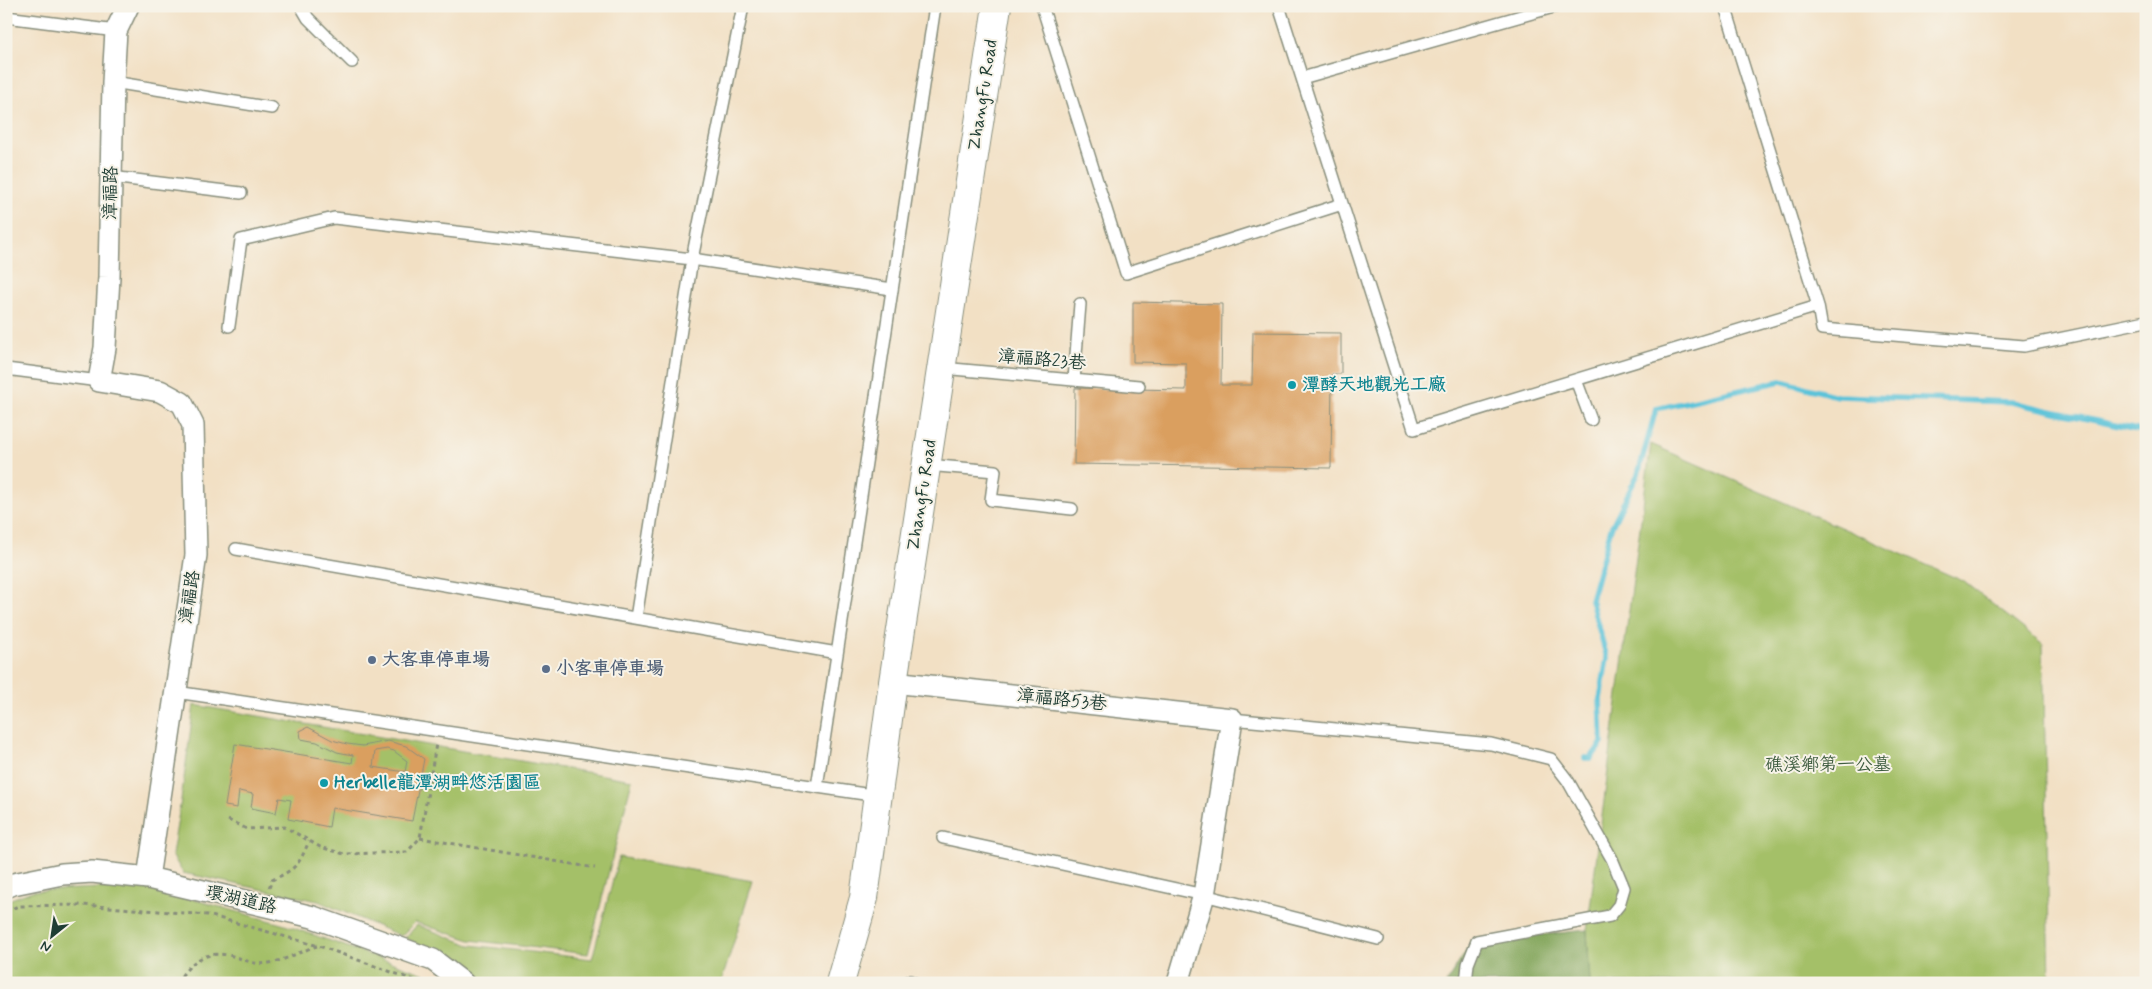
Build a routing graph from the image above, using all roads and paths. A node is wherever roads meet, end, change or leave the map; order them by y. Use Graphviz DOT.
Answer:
graph roads {
  1 [pos="128,6"];
  2 [pos="301,6"];
  3 [pos="743,6"];
  4 [pos="935,6"];
  5 [pos="997,6"];
  6 [pos="1042,6"];
  7 [pos="1279,6"];
  8 [pos="1557,6"];
  9 [pos="1725,6"];
  10 [pos="6,17"];
  11 [pos="116,31"];
  12 [pos="352,62"];
  13 [pos="1302,78"];
  14 [pos="113,82"];
  15 [pos="272,108"];
  16 [pos="111,177"];
  17 [pos="241,194"];
  18 [pos="1342,204"];
  19 [pos="692,259"];
  20 [pos="892,289"];
  21 [pos="1080,304"];
  22 [pos="1818,306"];
  23 [pos="2146,321"];
  24 [pos="229,326"];
  25 [pos="942,368"];
  26 [pos="6,370"];
  27 [pos="1074,380"];
  28 [pos="1576,380"];
  29 [pos="99,381"];
  30 [pos="1139,386"];
  31 [pos="1591,420"];
  32 [pos="927,465"];
  33 [pos="1072,509"];
  34 [pos="236,549"];
  35 [pos="636,618"];
  36 [pos="837,653"];
  37 [pos="893,682"];
  38 [pos="176,692"];
  39 [pos="1232,718"];
  40 [pos="438,731"];
  41 [pos="817,787"];
  42 [pos="878,796"];
  43 [pos="228,820"];
  44 [pos="420,838"];
  45 [pos="943,838"];
  46 [pos="309,841"];
  47 [pos="595,868"];
  48 [pos="148,878"];
  49 [pos="6,887"];
  50 [pos="1204,895"];
  51 [pos="263,905"];
  52 [pos="6,912"];
  53 [pos="1378,940"];
  54 [pos="317,946"];
  55 [pos="177,983"];
  56 [pos="422,983"];
  57 [pos="463,983"];
  58 [pos="840,983"];
  59 [pos="1178,983"];
  60 [pos="1466,983"];
  1 -- 11 [label="street, 漳福路"];
  2 -- 12 [label="lane"];
  3 -- 19 [label="lane"];
  4 -- 20 [label="lane"];
  5 -- 25 [label="street, ZhangFu Road"];
  6 -- 18 [label="lane"];
  7 -- 13 [label="lane"];
  8 -- 13 [label="lane"];
  9 -- 22 [label="lane"];
  10 -- 11 [label="lane"];
  11 -- 14 [label="street, 漳福路"];
  13 -- 18 [label="lane"];
  14 -- 15 [label="lane"];
  14 -- 16 [label="street, 漳福路"];
  16 -- 17 [label="lane"];
  16 -- 29 [label="street, 漳福路"];
  18 -- 28 [label="lane"];
  19 -- 20 [label="lane"];
  19 -- 24 [label="lane"];
  19 -- 35 [label="lane"];
  20 -- 36 [label="lane"];
  21 -- 27 [label="lane"];
  22 -- 23 [label="lane"];
  22 -- 28 [label="lane"];
  25 -- 27 [label="lane, 漳福路23巷"];
  25 -- 32 [label="street, ZhangFu Road"];
  26 -- 29 [label="lane, 漳福路"];
  27 -- 30 [label="lane, 漳福路23巷"];
  28 -- 31 [label="lane"];
  29 -- 38 [label="street, 漳福路"];
  32 -- 33 [label="lane"];
  32 -- 37 [label="street, ZhangFu Road"];
  34 -- 35 [label="lane"];
  35 -- 36 [label="lane"];
  36 -- 41 [label="lane"];
  37 -- 39 [label="street, 漳福路53巷"];
  37 -- 42 [label="street, ZhangFu Road"];
  38 -- 40 [label="lane"];
  38 -- 48 [label="street, 漳福路"];
  39 -- 50 [label="street"];
  39 -- 60 [label="lane"];
  40 -- 41 [label="lane"];
  40 -- 44 [label="path"];
  41 -- 42 [label="lane"];
  42 -- 58 [label="street, ZhangFu Road"];
  43 -- 46 [label="path"];
  44 -- 46 [label="path"];
  44 -- 47 [label="path"];
  45 -- 50 [label="lane"];
  46 -- 51 [label="path"];
  48 -- 49 [label="street, 環湖道路"];
  48 -- 51 [label="street, 環湖道路"];
  50 -- 53 [label="lane"];
  50 -- 59 [label="street"];
  51 -- 57 [label="street, 環湖道路"];
  52 -- 54 [label="path"];
  54 -- 55 [label="path"];
  54 -- 56 [label="path"];
}
